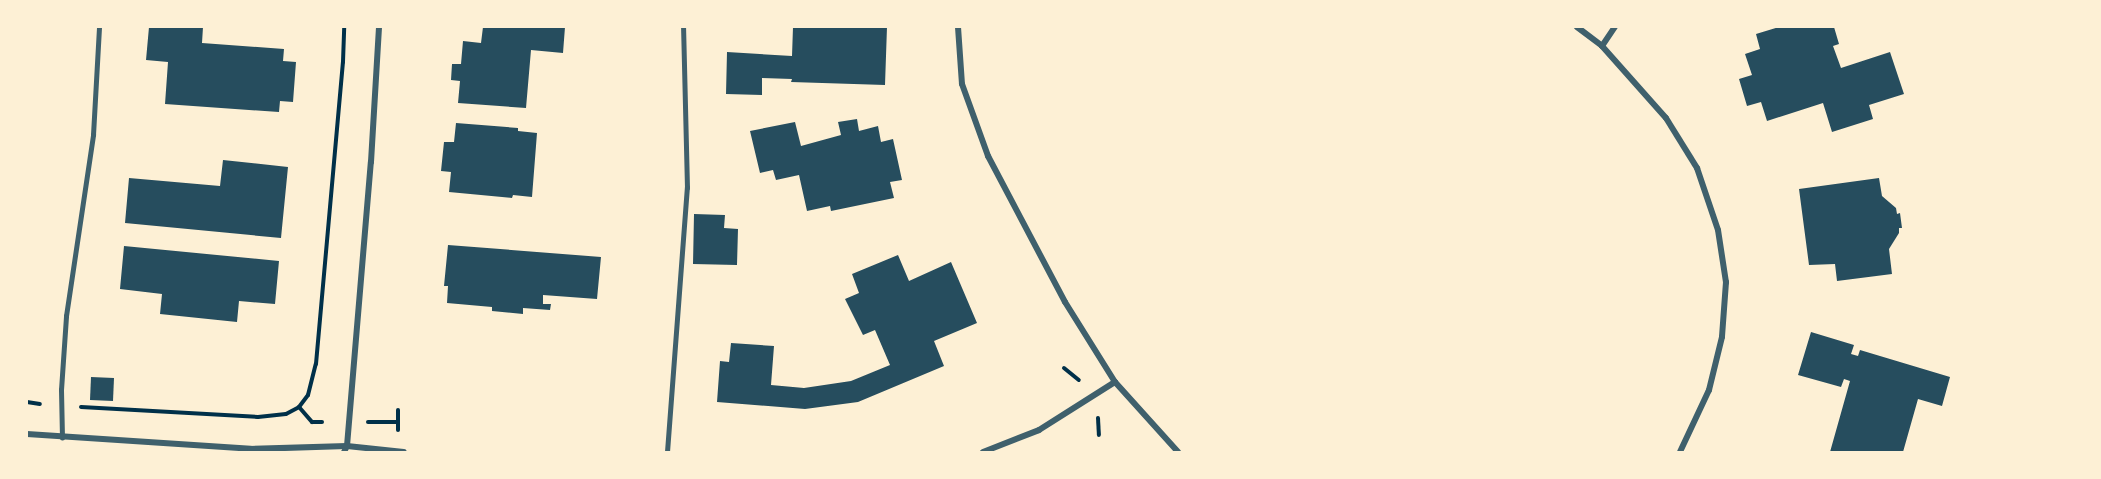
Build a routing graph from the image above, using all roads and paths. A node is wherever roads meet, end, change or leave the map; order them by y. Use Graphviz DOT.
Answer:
graph roads {
  1 [pos="99,27"];
  2 [pos="344,27"];
  3 [pos="379,27"];
  4 [pos="683,27"];
  5 [pos="958,27"];
  6 [pos="1577,27"];
  7 [pos="1615,27"];
  8 [pos="1602,46"];
  9 [pos="1116,382"];
  10 [pos="27,402"];
  11 [pos="62,406"];
  12 [pos="299,407"];
  13 [pos="398,422"];
  14 [pos="349,423"];
  15 [pos="27,434"];
  16 [pos="62,438"];
  17 [pos="347,450"];
  18 [pos="404,452"];
  19 [pos="667,452"];
  20 [pos="983,452"];
  21 [pos="1178,452"];
  22 [pos="1680,452"];
  1 -- 11 [label="lane"];
  2 -- 12 [label="path"];
  3 -- 14 [label="street"];
  4 -- 19 [label="lane"];
  5 -- 9 [label="street"];
  6 -- 8 [label="street"];
  7 -- 8 [label="street"];
  8 -- 22 [label="street"];
  9 -- 20 [label="street"];
  9 -- 21 [label="street"];
  10 -- 11 [label="path"];
  11 -- 12 [label="path"];
  11 -- 16 [label="lane"];
  12 -- 14 [label="path"];
  13 -- 14 [label="path"];
  14 -- 17 [label="street"];
  15 -- 16 [label="street"];
  16 -- 17 [label="street"];
  17 -- 18 [label="street"];
}
